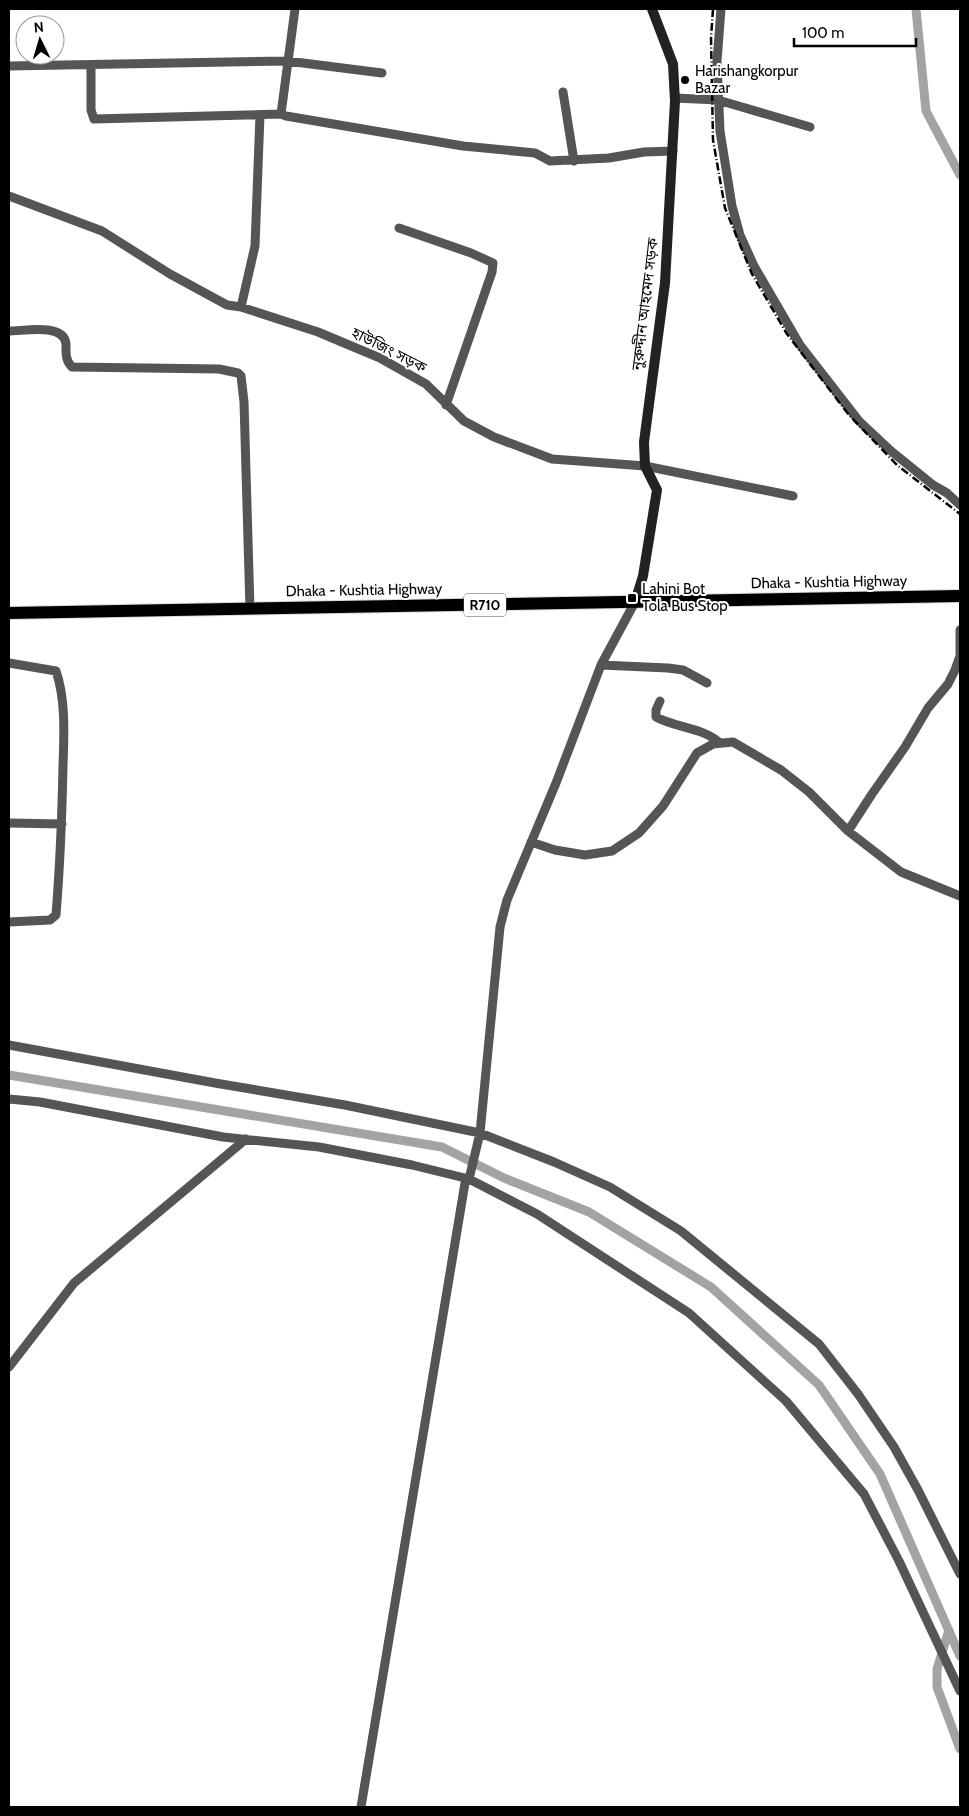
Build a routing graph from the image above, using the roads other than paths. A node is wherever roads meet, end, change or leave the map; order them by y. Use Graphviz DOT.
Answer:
graph roads {
  1 [pos="295,9"];
  2 [pos="652,9"];
  3 [pos="721,9"];
  4 [pos="287,61"];
  5 [pos="91,64"];
  6 [pos="9,66"];
  7 [pos="382,73"];
  8 [pos="563,92"];
  9 [pos="674,98"];
  10 [pos="718,100"];
  11 [pos="281,114"];
  12 [pos="260,115"];
  13 [pos="810,127"];
  14 [pos="673,151"];
  15 [pos="574,160"];
  16 [pos="9,196"];
  17 [pos="399,228"];
  18 [pos="242,308"];
  19 [pos="9,331"];
  20 [pos="446,405"];
  21 [pos="645,466"];
  22 [pos="793,496"];
  23 [pos="960,505"];
  24 [pos="960,596"];
  25 [pos="635,602"];
  26 [pos="250,609"];
  27 [pos="9,613"];
  28 [pos="960,630"];
  29 [pos="9,663"];
  30 [pos="601,665"];
  31 [pos="707,684"];
  32 [pos="660,701"];
  33 [pos="720,743"];
  34 [pos="9,823"];
  35 [pos="62,824"];
  36 [pos="848,831"];
  37 [pos="531,842"];
  38 [pos="960,896"];
  39 [pos="9,922"];
  40 [pos="9,1046"];
  41 [pos="9,1099"];
  42 [pos="480,1133"];
  43 [pos="246,1139"];
  44 [pos="469,1179"];
  45 [pos="9,1367"];
  46 [pos="960,1574"];
  47 [pos="960,1691"];
  48 [pos="361,1807"];
  1 -- 4 [label="street"];
  2 -- 9 [label="main road, নুরুদ্দীন আহমেদ সড়ক"];
  3 -- 10 [label="street"];
  4 -- 5 [label="street"];
  4 -- 7 [label="street"];
  4 -- 11 [label="street"];
  5 -- 6 [label="street"];
  5 -- 12 [label="street"];
  8 -- 15 [label="street"];
  9 -- 10 [label="street"];
  9 -- 14 [label="main road, নুরুদ্দীন আহমেদ সড়ক"];
  10 -- 13 [label="street"];
  10 -- 23 [label="street"];
  11 -- 12 [label="street"];
  11 -- 15 [label="street"];
  12 -- 18 [label="street"];
  14 -- 15 [label="street"];
  14 -- 21 [label="main road, নুরুদ্দীন আহমেদ সড়ক"];
  16 -- 18 [label="street, হাউজিং সড়ক"];
  17 -- 20 [label="street"];
  18 -- 20 [label="street, হাউজিং সড়ক"];
  19 -- 26 [label="street"];
  20 -- 21 [label="street, হাউজিং সড়ক"];
  21 -- 22 [label="street, হাউজিং সড়ক"];
  21 -- 25 [label="main road, নুরুদ্দীন আহমেদ সড়ক"];
  24 -- 25 [label="main road, Dhaka - Kushtia Highway / R710"];
  25 -- 26 [label="main road, Dhaka - Kushtia Highway / R710"];
  25 -- 30 [label="street"];
  26 -- 27 [label="main road, Dhaka - Kushtia Highway / R710"];
  28 -- 36 [label="street"];
  29 -- 35 [label="street"];
  30 -- 31 [label="street"];
  30 -- 37 [label="street"];
  32 -- 33 [label="street"];
  33 -- 36 [label="street"];
  33 -- 37 [label="street"];
  34 -- 35 [label="street"];
  35 -- 39 [label="street"];
  36 -- 38 [label="street"];
  37 -- 42 [label="street"];
  40 -- 42 [label="street"];
  41 -- 43 [label="street"];
  42 -- 44 [label="street"];
  42 -- 46 [label="street"];
  43 -- 44 [label="street"];
  43 -- 45 [label="street"];
  44 -- 47 [label="street"];
  44 -- 48 [label="street"];
}
